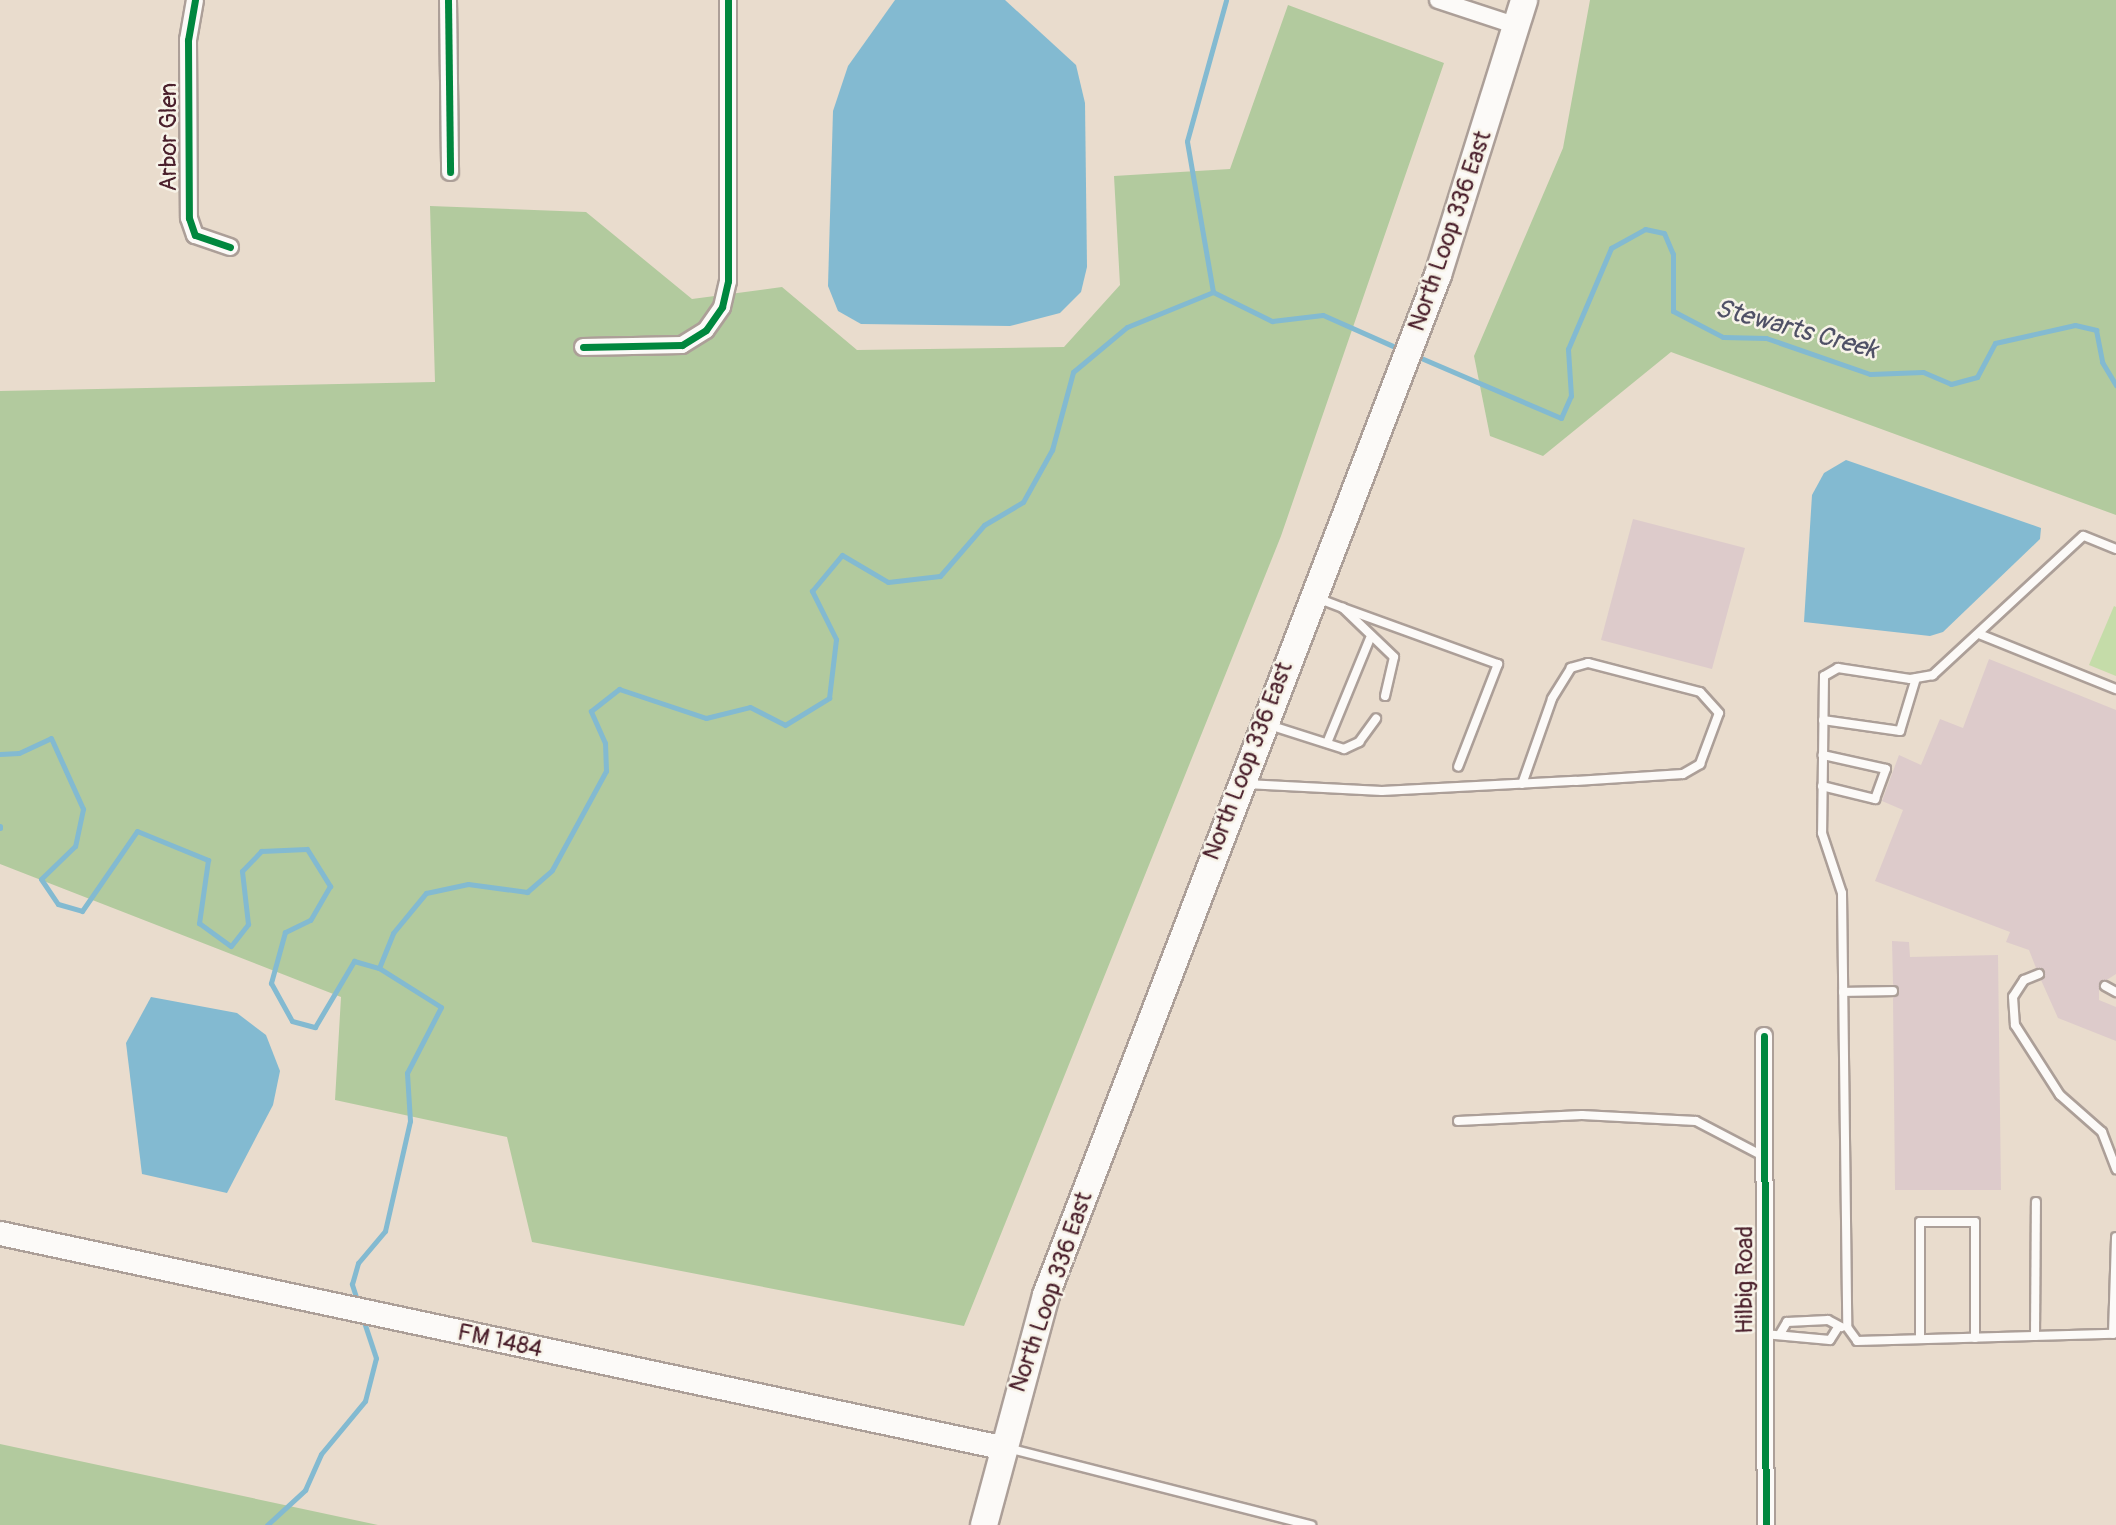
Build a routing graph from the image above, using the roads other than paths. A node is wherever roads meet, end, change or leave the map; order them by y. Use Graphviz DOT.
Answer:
graph roads {
  1 [pos="195,0"];
  2 [pos="448,0"];
  3 [pos="728,0"];
  4 [pos="1438,0"];
  5 [pos="1524,0"];
  6 [pos="1517,26"];
  7 [pos="450,172"];
  8 [pos="230,247"];
  9 [pos="583,347"];
  10 [pos="2116,549"];
  11 [pos="1310,596"];
  12 [pos="1343,608"];
  13 [pos="1979,634"];
  14 [pos="1370,638"];
  15 [pos="1916,678"];
  16 [pos="2116,689"];
  17 [pos="1385,696"];
  18 [pos="1376,719"];
  19 [pos="1823,720"];
  20 [pos="1263,723"];
  21 [pos="1326,743"];
  22 [pos="1823,755"];
  23 [pos="1458,767"];
  24 [pos="1240,783"];
  25 [pos="1522,784"];
  26 [pos="1822,786"];
  27 [pos="2039,974"];
  28 [pos="2105,986"];
  29 [pos="1893,991"];
  30 [pos="1843,992"];
  31 [pos="2116,992"];
  32 [pos="1764,1036"];
  33 [pos="1458,1121"];
  34 [pos="1763,1156"];
  35 [pos="2116,1169"];
  36 [pos="2036,1202"];
  37 [pos="0,1233"];
  38 [pos="2116,1237"];
  39 [pos="1843,1327"];
  40 [pos="1772,1334"];
  41 [pos="2035,1336"];
  42 [pos="1975,1338"];
  43 [pos="1920,1339"];
  44 [pos="1002,1447"];
  45 [pos="984,1525"];
  46 [pos="1311,1525"];
  47 [pos="1766,1525"];
  1 -- 8 [label="street, Arbor Glen"];
  2 -- 7 [label="street"];
  3 -- 9 [label="street"];
  4 -- 6 [label="street"];
  5 -- 6 [label="main road, North Loop 336 East"];
  6 -- 11 [label="main road, North Loop 336 East"];
  10 -- 13 [label="lane"];
  11 -- 12 [label="lane"];
  11 -- 20 [label="main road, North Loop 336 East"];
  12 -- 14 [label="lane"];
  12 -- 23 [label="lane"];
  13 -- 15 [label="lane"];
  13 -- 16 [label="lane"];
  14 -- 17 [label="lane"];
  14 -- 21 [label="lane"];
  15 -- 19 [label="lane"];
  15 -- 19 [label="lane"];
  18 -- 21 [label="lane"];
  19 -- 22 [label="lane"];
  20 -- 21 [label="lane"];
  20 -- 24 [label="main road, North Loop 336 East"];
  22 -- 26 [label="lane"];
  22 -- 26 [label="lane"];
  24 -- 25 [label="lane"];
  24 -- 44 [label="main road, North Loop 336 East"];
  25 -- 25 [label="lane"];
  26 -- 30 [label="lane"];
  27 -- 35 [label="lane"];
  28 -- 31 [label="lane"];
  29 -- 30 [label="lane"];
  30 -- 39 [label="lane"];
  32 -- 34 [label="street, Hilbig Road"];
  33 -- 34 [label="lane"];
  34 -- 40 [label="street, Hilbig Road"];
  36 -- 41 [label="lane"];
  37 -- 44 [label="main road, FM 1484 / FM 1484"];
  38 -- 41 [label="lane"];
  39 -- 40 [label="lane"];
  39 -- 40 [label="lane"];
  39 -- 43 [label="lane"];
  40 -- 47 [label="street, Hilbig Road"];
  41 -- 42 [label="lane"];
  42 -- 43 [label="lane"];
  42 -- 43 [label="lane"];
  44 -- 45 [label="main road, North Loop 336 East"];
  44 -- 46 [label="lane"];
}
